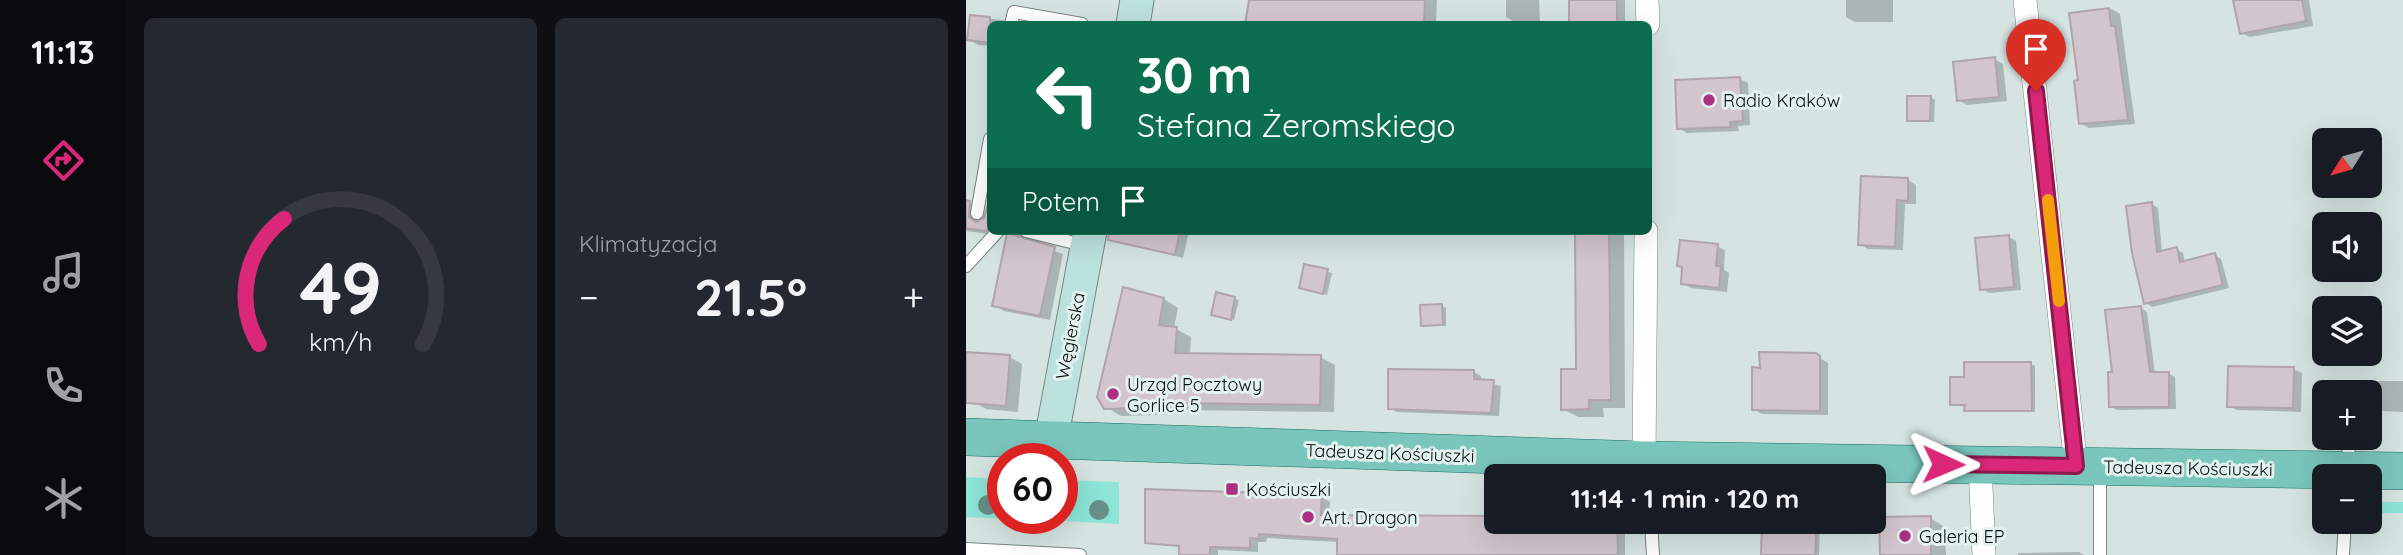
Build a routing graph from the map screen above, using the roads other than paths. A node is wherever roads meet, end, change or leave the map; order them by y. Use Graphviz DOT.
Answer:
graph roads {
  1 [pos="1138,0"];
  2 [pos="1647,0"];
  3 [pos="2025,0"];
  4 [pos="1012,21"];
  5 [pos="1065,21"];
  6 [pos="1134,21"];
  7 [pos="1648,21"];
  8 [pos="987,156"];
  9 [pos="977,213"];
  10 [pos="994,235"];
  11 [pos="1062,235"];
  12 [pos="1646,235"];
  13 [pos="1089,238"];
  14 [pos="966,266"];
  15 [pos="966,437"];
  16 [pos="1051,440"];
  17 [pos="2348,462"];
  18 [pos="1560,464"];
  19 [pos="1645,464"];
  20 [pos="1980,465"];
  21 [pos="1886,466"];
  22 [pos="2088,467"];
  23 [pos="2403,471"];
  24 [pos="1652,534"];
  25 [pos="2344,534"];
  26 [pos="966,549"];
  27 [pos="1080,555"];
  28 [pos="1653,555"];
  29 [pos="1984,555"];
  30 [pos="2100,555"];
  31 [pos="2343,555"];
  1 -- 6 [label="main road"];
  2 -- 7 [label="street"];
  3 -- 22 [label="street"];
  4 -- 5 [label="lane"];
  8 -- 9 [label="lane"];
  10 -- 14 [label="lane"];
  11 -- 13 [label="lane"];
  12 -- 19 [label="street"];
  13 -- 16 [label="main road, Węgierska"];
  15 -- 16 [label="main road, Tadeusza Kościuszki"];
  16 -- 18 [label="main road, Tadeusza Kościuszki"];
  17 -- 22 [label="main road, Tadeusza Kościuszki"];
  17 -- 23 [label="main road, Tadeusza Kościuszki"];
  20 -- 21 [label="main road, Tadeusza Kościuszki"];
  20 -- 22 [label="main road, Tadeusza Kościuszki"];
  20 -- 29 [label="street"];
  22 -- 30 [label="lane"];
  24 -- 28 [label="lane"];
  25 -- 31 [label="lane"];
  26 -- 27 [label="lane"];
}
